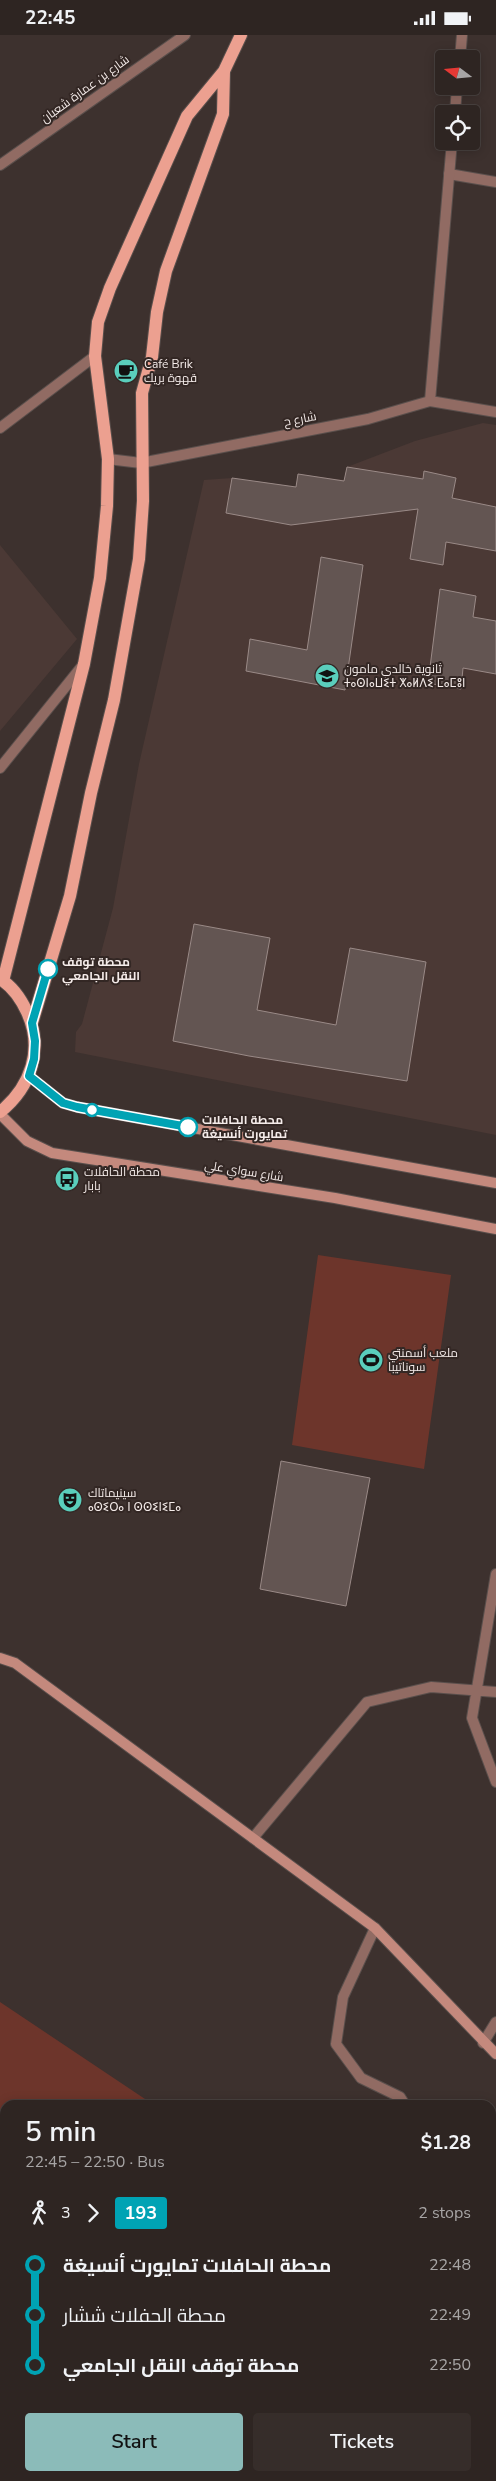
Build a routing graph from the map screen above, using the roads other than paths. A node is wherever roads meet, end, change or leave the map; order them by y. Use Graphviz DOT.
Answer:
graph roads {
  1 [pos="185,35"];
  2 [pos="241,35"];
  3 [pos="462,35"];
  4 [pos="461,50"];
  5 [pos="224,71"];
  6 [pos="451,150"];
  7 [pos="0,165"];
  8 [pos="449,174"];
  9 [pos="496,182"];
  10 [pos="95,356"];
  11 [pos="430,401"];
  12 [pos="496,412"];
  13 [pos="0,429"];
  14 [pos="108,459"];
  15 [pos="141,463"];
  16 [pos="84,664"];
  17 [pos="0,768"];
  18 [pos="2,980"];
  19 [pos="32,1023"];
  20 [pos="29,1076"];
  21 [pos="0,1113"];
  22 [pos="496,1183"];
  23 [pos="496,1229"];
  24 [pos="496,1574"];
  25 [pos="0,1658"];
  26 [pos="15,1663"];
  27 [pos="0,1667"];
  28 [pos="477,1691"];
  29 [pos="496,1692"];
  30 [pos="496,1782"];
  31 [pos="253,1838"];
  32 [pos="375,1929"];
  33 [pos="496,2022"];
  34 [pos="483,2043"];
  35 [pos="496,2053"];
  36 [pos="402,2100"];
  1 -- 7 [label="street, شارع بن عمارة شعبان"];
  2 -- 5 [label="main road"];
  3 -- 4 [label="street"];
  5 -- 10 [label="main road"];
  5 -- 15 [label="main road"];
  6 -- 8 [label="street"];
  8 -- 9 [label="street"];
  8 -- 11 [label="street"];
  10 -- 13 [label="street"];
  10 -- 14 [label="main road"];
  11 -- 12 [label="street, شارع ح"];
  11 -- 15 [label="street, شارع ح"];
  14 -- 15 [label="street, شارع ح"];
  14 -- 16 [label="main road"];
  15 -- 19 [label="main road"];
  16 -- 17 [label="street"];
  16 -- 18 [label="main road"];
  18 -- 19 [label="main road"];
  19 -- 20 [label="main road"];
  20 -- 21 [label="main road"];
  20 -- 22 [label="main road"];
  21 -- 23 [label="main road, شارع سواي علي"];
  24 -- 28 [label="street"];
  25 -- 26 [label="main road"];
  26 -- 27 [label="main road"];
  26 -- 31 [label="main road"];
  28 -- 29 [label="street"];
  28 -- 30 [label="street"];
  28 -- 31 [label="street"];
  31 -- 32 [label="main road"];
  32 -- 34 [label="main road"];
  32 -- 36 [label="street"];
  33 -- 34 [label="street"];
  34 -- 35 [label="main road"];
}
